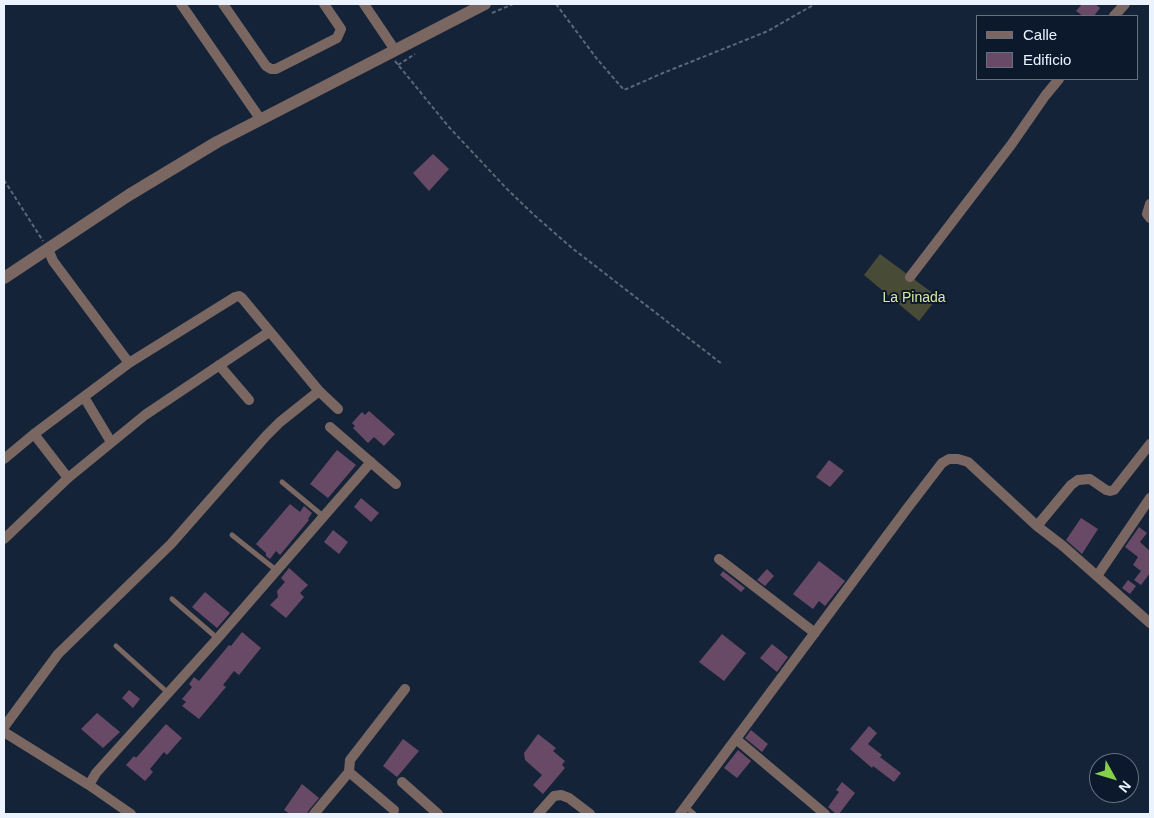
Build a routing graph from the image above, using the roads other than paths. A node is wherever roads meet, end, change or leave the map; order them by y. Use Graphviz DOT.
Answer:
graph roads {
  1 [pos="180,4"];
  2 [pos="223,4"];
  3 [pos="324,4"];
  4 [pos="364,4"];
  5 [pos="485,4"];
  6 [pos="1125,4"];
  7 [pos="1115,15"];
  8 [pos="392,52"];
  9 [pos="1058,80"];
  10 [pos="261,120"];
  11 [pos="1150,204"];
  12 [pos="1150,218"];
  13 [pos="48,249"];
  14 [pos="910,276"];
  15 [pos="4,278"];
  16 [pos="269,332"];
  17 [pos="129,363"];
  18 [pos="219,365"];
  19 [pos="319,391"];
  20 [pos="84,397"];
  21 [pos="249,400"];
  22 [pos="338,409"];
  23 [pos="330,427"];
  24 [pos="34,434"];
  25 [pos="111,442"];
  26 [pos="1150,444"];
  27 [pos="4,459"];
  28 [pos="371,462"];
  29 [pos="68,478"];
  30 [pos="282,482"];
  31 [pos="396,484"];
  32 [pos="1150,498"];
  33 [pos="323,516"];
  34 [pos="1037,526"];
  35 [pos="232,535"];
  36 [pos="4,539"];
  37 [pos="719,559"];
  38 [pos="276,570"];
  39 [pos="1097,576"];
  40 [pos="172,599"];
  41 [pos="1150,623"];
  42 [pos="814,633"];
  43 [pos="217,638"];
  44 [pos="116,646"];
  45 [pos="405,689"];
  46 [pos="167,692"];
  47 [pos="4,727"];
  48 [pos="4,732"];
  49 [pos="736,739"];
  50 [pos="349,772"];
  51 [pos="402,782"];
  52 [pos="89,785"];
  53 [pos="394,810"];
  54 [pos="683,810"];
  55 [pos="131,814"];
  56 [pos="314,814"];
  57 [pos="438,814"];
  58 [pos="538,814"];
  59 [pos="590,814"];
  60 [pos="694,814"];
  61 [pos="825,814"];
  1 -- 10 [label="street"];
  2 -- 3 [label="street"];
  4 -- 8 [label="street"];
  5 -- 8 [label="street"];
  6 -- 7 [label="street"];
  8 -- 10 [label="street"];
  9 -- 14 [label="street"];
  10 -- 13 [label="street"];
  11 -- 12 [label="street"];
  13 -- 15 [label="street"];
  13 -- 17 [label="street"];
  16 -- 17 [label="street"];
  16 -- 18 [label="street"];
  16 -- 19 [label="street"];
  17 -- 20 [label="street"];
  18 -- 21 [label="street"];
  18 -- 25 [label="street"];
  19 -- 22 [label="street"];
  19 -- 47 [label="street"];
  20 -- 24 [label="street"];
  20 -- 25 [label="street"];
  23 -- 28 [label="street"];
  24 -- 27 [label="street"];
  24 -- 29 [label="street"];
  25 -- 29 [label="street"];
  26 -- 34 [label="street"];
  28 -- 31 [label="street"];
  28 -- 33 [label="street"];
  29 -- 36 [label="street"];
  30 -- 33 [label="lane"];
  32 -- 39 [label="street"];
  33 -- 38 [label="street"];
  34 -- 39 [label="street"];
  34 -- 42 [label="street"];
  35 -- 38 [label="lane"];
  37 -- 42 [label="street"];
  38 -- 43 [label="street"];
  39 -- 41 [label="street"];
  40 -- 43 [label="lane"];
  42 -- 49 [label="street"];
  43 -- 46 [label="street"];
  44 -- 46 [label="lane"];
  45 -- 50 [label="street"];
  46 -- 52 [label="street"];
  48 -- 52 [label="street"];
  49 -- 54 [label="street"];
  49 -- 61 [label="street"];
  50 -- 53 [label="street"];
  50 -- 56 [label="street"];
  51 -- 57 [label="street"];
  52 -- 55 [label="street"];
  54 -- 60 [label="lane"];
  58 -- 59 [label="street"];
}
